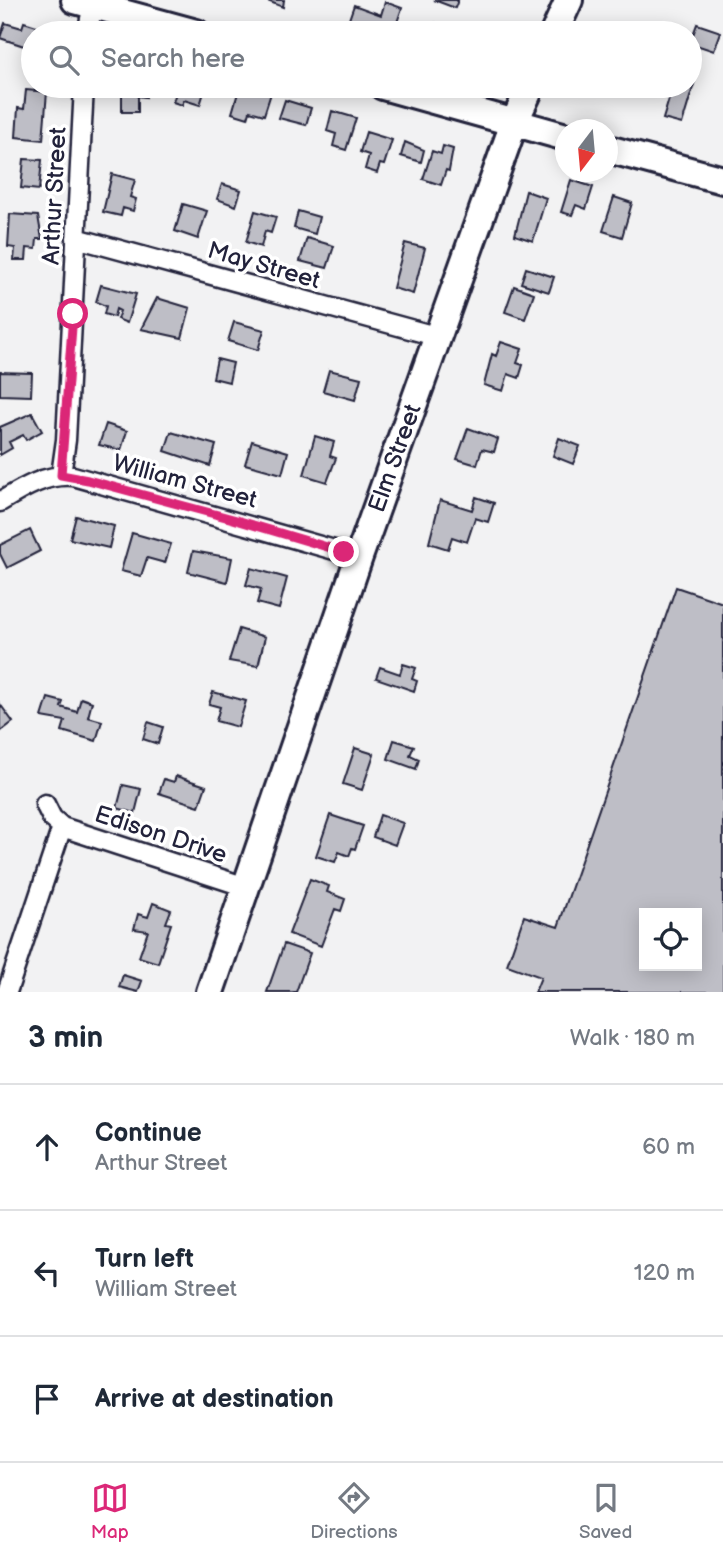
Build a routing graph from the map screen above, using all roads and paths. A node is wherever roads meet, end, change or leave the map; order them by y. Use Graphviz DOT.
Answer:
graph roads {
  1 [pos="569,0"];
  2 [pos="84,2"];
  3 [pos="86,21"];
  4 [pos="153,21"];
  5 [pos="559,21"];
  6 [pos="83,98"];
  7 [pos="427,98"];
  8 [pos="525,98"];
  9 [pos="514,122"];
  10 [pos="555,134"];
  11 [pos="618,152"];
  12 [pos="723,180"];
  13 [pos="76,238"];
  14 [pos="439,337"];
  15 [pos="61,475"];
  16 [pos="0,502"];
  17 [pos="359,557"];
  18 [pos="45,804"];
  19 [pos="62,827"];
  20 [pos="246,887"];
  21 [pos="7,992"];
  22 [pos="210,992"];
  1 -- 5 [label="street"];
  2 -- 3 [label="street"];
  2 -- 4 [label="street"];
  6 -- 13 [label="street, Arthur Street"];
  7 -- 9 [label="street"];
  8 -- 9 [label="street, Elm Street"];
  9 -- 10 [label="street"];
  9 -- 14 [label="street, Elm Street"];
  11 -- 12 [label="street"];
  13 -- 14 [label="street, May Street"];
  13 -- 15 [label="street, Arthur Street"];
  14 -- 17 [label="street, Elm Street"];
  15 -- 16 [label="street"];
  15 -- 17 [label="street, William Street"];
  17 -- 20 [label="street, Elm Street"];
  18 -- 19 [label="street, Edison Drive"];
  19 -- 20 [label="street, Edison Drive"];
  19 -- 21 [label="street, Edison Drive"];
  20 -- 22 [label="street, Elm Street"];
}
